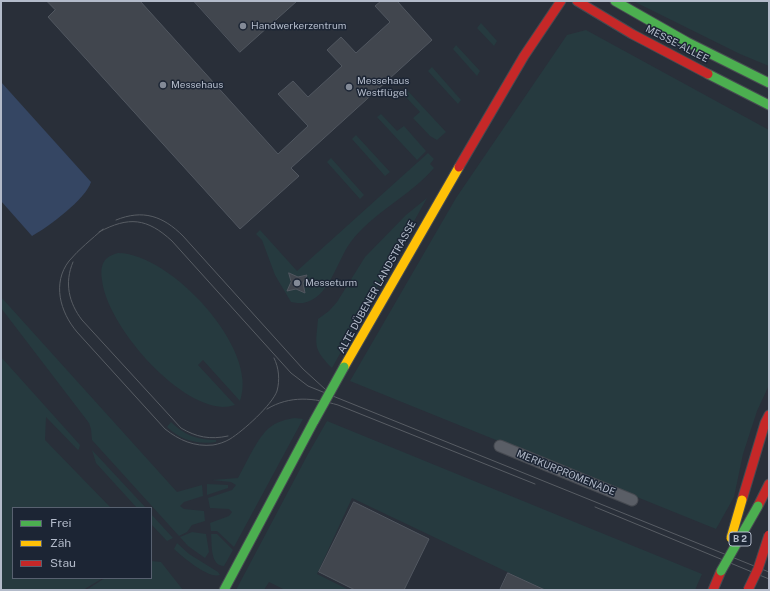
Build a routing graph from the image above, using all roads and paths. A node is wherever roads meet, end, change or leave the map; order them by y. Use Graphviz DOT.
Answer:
graph roads {
  1 [pos="561,1"];
  2 [pos="577,1"];
  3 [pos="615,1"];
  4 [pos="769,83"];
  5 [pos="769,105"];
  6 [pos="769,415"];
  7 [pos="500,446"];
  8 [pos="769,484"];
  9 [pos="632,500"];
  10 [pos="769,535"];
  11 [pos="769,552"];
  12 [pos="758,569"];
  13 [pos="721,571"];
  14 [pos="224,590"];
  15 [pos="712,590"];
  16 [pos="748,590"];
  1 -- 14 [label="main road, ALTE DÜBENER LANDSTRASSE, bridge"];
  2 -- 5 [label="main road, MESSE-ALLEE"];
  3 -- 4 [label="main road, MESSE-ALLEE"];
  6 -- 13 [label="main road, bridge"];
  7 -- 9 [label="street, MERKURPROMENADE"];
  8 -- 13 [label="main road, B 2, bridge"];
  10 -- 12 [label="main road, B 2, bridge"];
  11 -- 12 [label="main road, bridge"];
  12 -- 16 [label="main road, B 2, bridge"];
  13 -- 15 [label="main road, B 2"];
}
